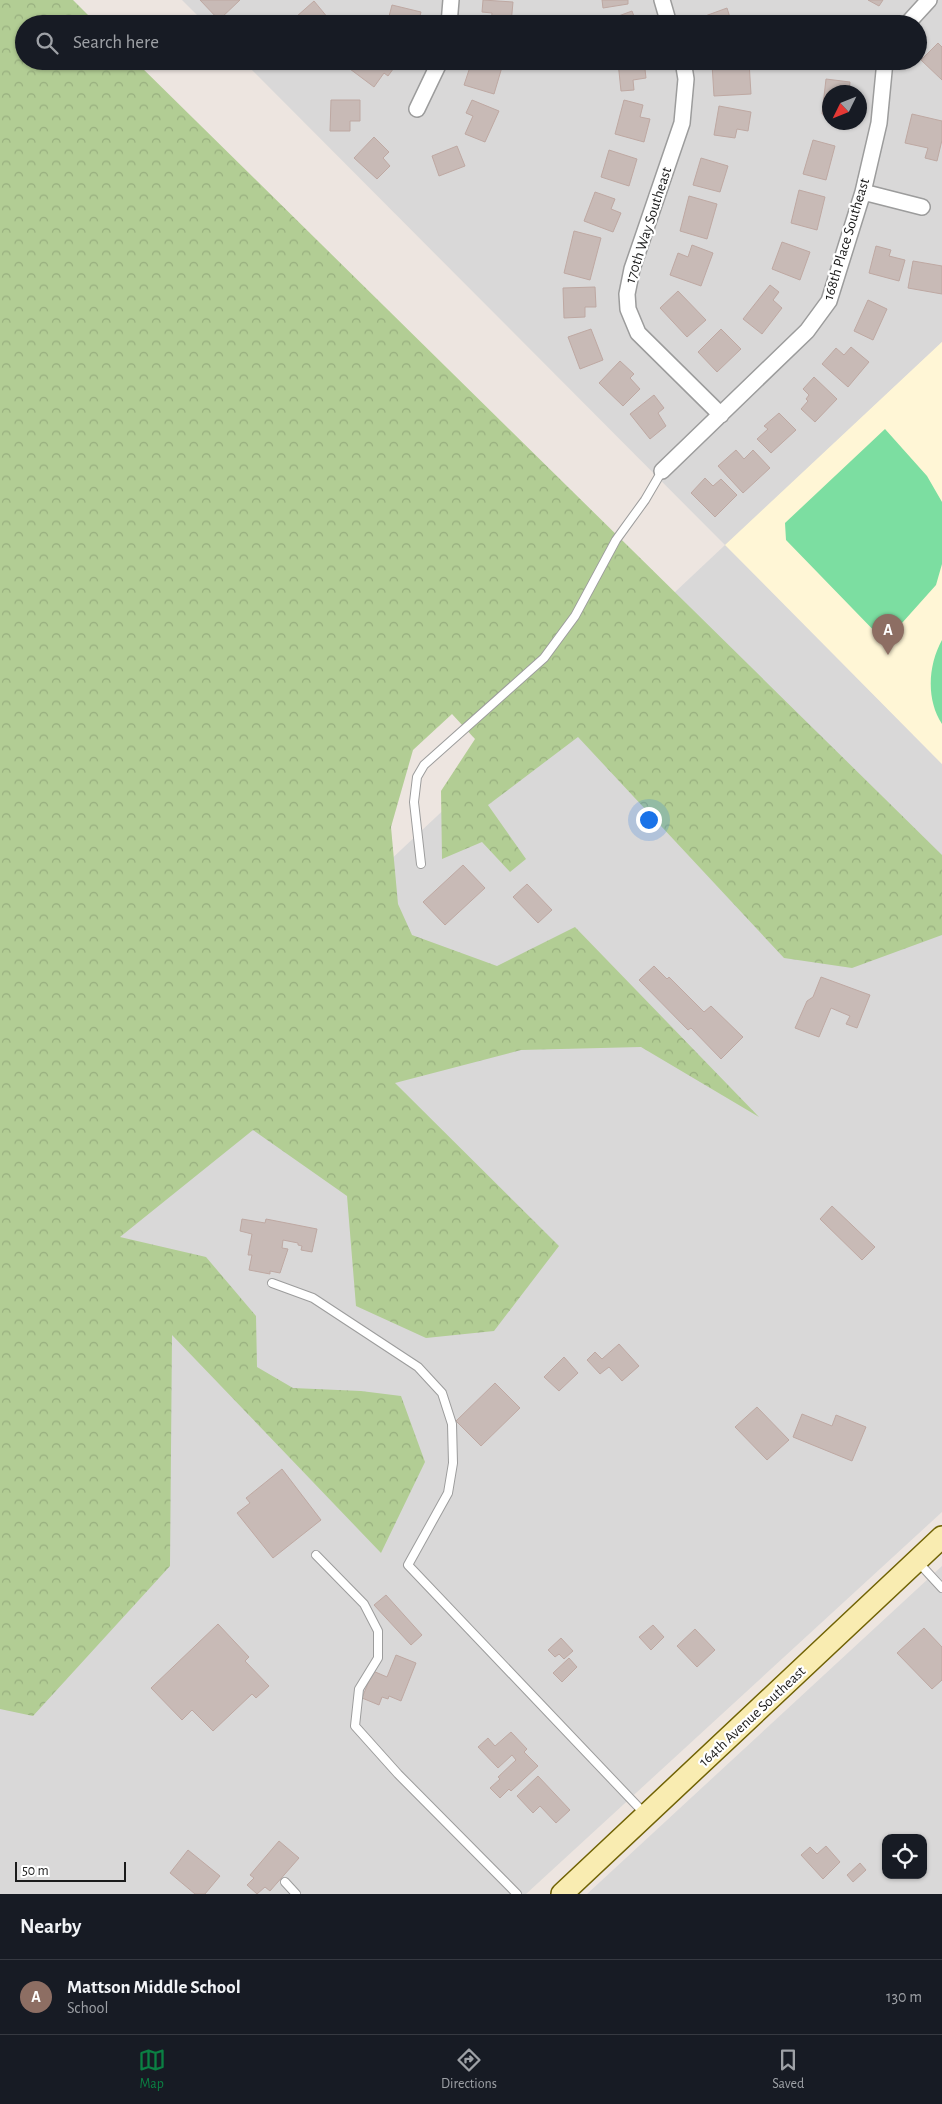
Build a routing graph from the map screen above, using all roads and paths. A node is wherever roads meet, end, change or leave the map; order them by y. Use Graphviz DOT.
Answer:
graph roads {
  1 [pos="451,0"];
  2 [pos="662,0"];
  3 [pos="929,0"];
  4 [pos="450,15"];
  5 [pos="666,15"];
  6 [pos="915,15"];
  7 [pos="436,70"];
  8 [pos="684,70"];
  9 [pos="884,70"];
  10 [pos="417,109"];
  11 [pos="862,192"];
  12 [pos="922,206"];
  13 [pos="721,415"];
  14 [pos="662,471"];
  15 [pos="420,864"];
  16 [pos="272,1283"];
  17 [pos="942,1537"];
  18 [pos="316,1555"];
  19 [pos="917,1561"];
  20 [pos="942,1588"];
  21 [pos="646,1816"];
  22 [pos="285,1882"];
  23 [pos="296,1894"];
  24 [pos="517,1894"];
  25 [pos="562,1894"];
  1 -- 4 [label="street"];
  2 -- 5 [label="street"];
  3 -- 6 [label="street"];
  7 -- 10 [label="street"];
  8 -- 13 [label="street, 170th Way Southeast"];
  9 -- 11 [label="street, 168th Place Southeast"];
  11 -- 12 [label="street"];
  11 -- 13 [label="street, 168th Place Southeast"];
  13 -- 14 [label="street, 168th Place Southeast"];
  14 -- 15 [label="lane"];
  16 -- 21 [label="lane"];
  17 -- 19 [label="street, 164th Avenue Southeast"];
  18 -- 24 [label="lane"];
  19 -- 20 [label="lane"];
  19 -- 21 [label="street, 164th Avenue Southeast"];
  21 -- 25 [label="street, 164th Avenue Southeast"];
  22 -- 23 [label="lane"];
}
